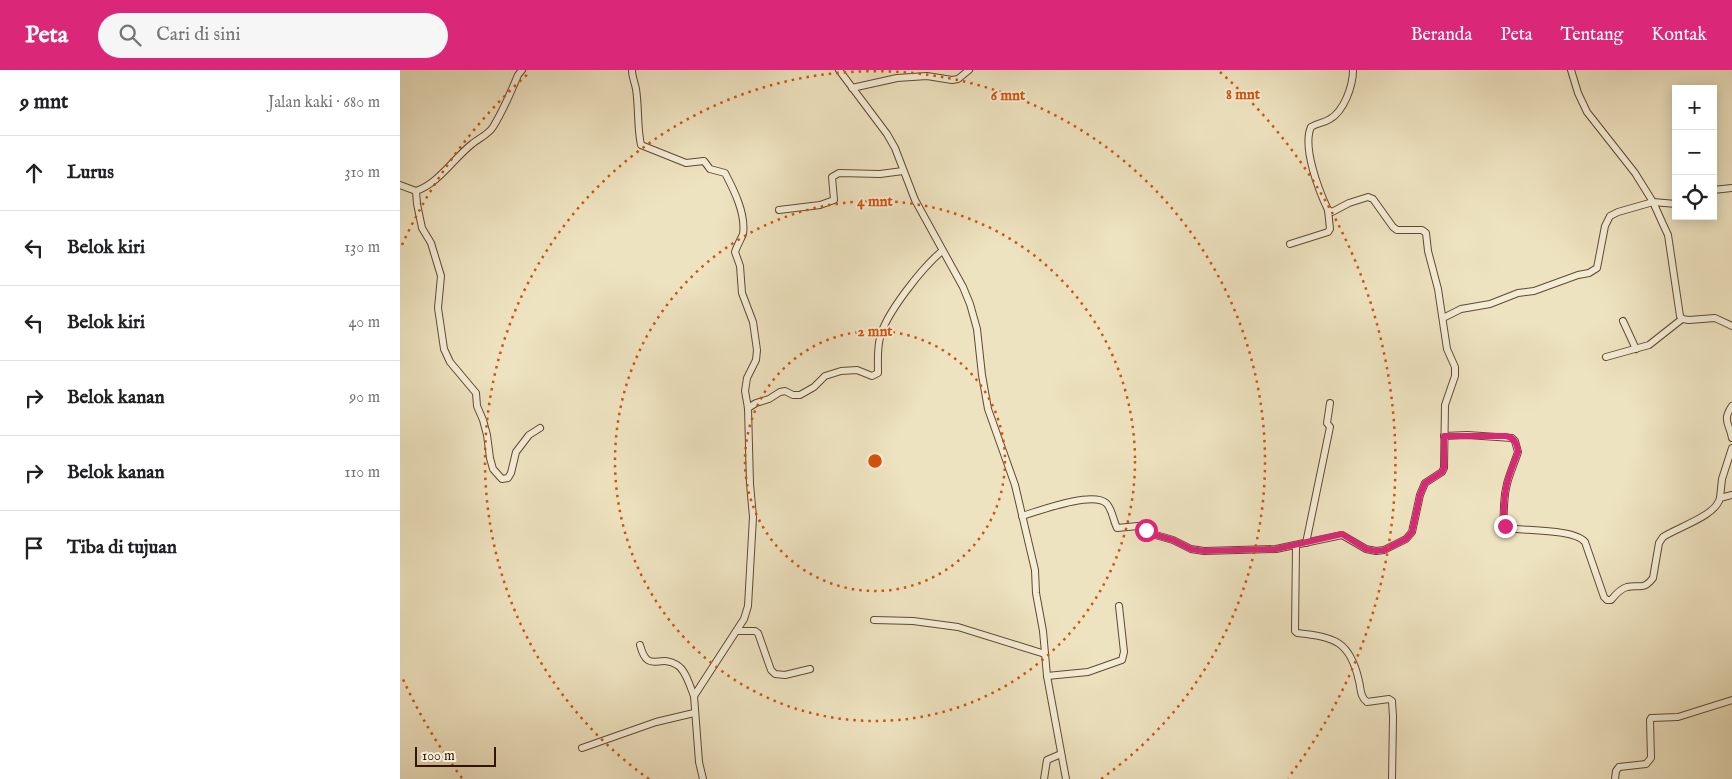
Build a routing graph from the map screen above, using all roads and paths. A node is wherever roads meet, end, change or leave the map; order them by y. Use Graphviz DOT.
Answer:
graph roads {
  1 [pos="522,70"];
  2 [pos="632,70"];
  3 [pos="839,70"];
  4 [pos="969,70"];
  5 [pos="1353,70"];
  6 [pos="1571,70"];
  7 [pos="852,88"];
  8 [pos="903,171"];
  9 [pos="400,185"];
  10 [pos="1732,188"];
  11 [pos="1717,190"];
  12 [pos="416,191"];
  13 [pos="1653,202"];
  14 [pos="1672,204"];
  15 [pos="779,210"];
  16 [pos="1328,210"];
  17 [pos="1290,244"];
  18 [pos="942,251"];
  19 [pos="1443,318"];
  20 [pos="1682,319"];
  21 [pos="1623,321"];
  22 [pos="1732,326"];
  23 [pos="1636,349"];
  24 [pos="1606,357"];
  25 [pos="1330,403"];
  26 [pos="1732,406"];
  27 [pos="748,408"];
  28 [pos="540,428"];
  29 [pos="1444,436"];
  30 [pos="1732,438"];
  31 [pos="1732,448"];
  32 [pos="1732,495"];
  33 [pos="1720,498"];
  34 [pos="1022,516"];
  35 [pos="1306,543"];
  36 [pos="1296,546"];
  37 [pos="1119,606"];
  38 [pos="874,620"];
  39 [pos="737,630"];
  40 [pos="640,645"];
  41 [pos="1045,654"];
  42 [pos="810,670"];
  43 [pos="1047,676"];
  44 [pos="694,696"];
  45 [pos="1732,700"];
  46 [pos="694,713"];
  47 [pos="582,748"];
  48 [pos="1061,754"];
  49 [pos="703,779"];
  50 [pos="1044,779"];
  51 [pos="1066,779"];
  52 [pos="1392,779"];
  53 [pos="1615,779"];
  1 -- 12 [label="street"];
  2 -- 27 [label="street"];
  3 -- 7 [label="street"];
  4 -- 7 [label="street"];
  5 -- 16 [label="street"];
  6 -- 13 [label="street"];
  7 -- 8 [label="street"];
  8 -- 15 [label="street"];
  8 -- 18 [label="street"];
  9 -- 12 [label="street"];
  10 -- 11 [label="street"];
  12 -- 28 [label="street"];
  13 -- 14 [label="street"];
  13 -- 19 [label="street"];
  13 -- 20 [label="street"];
  16 -- 17 [label="street"];
  16 -- 19 [label="street"];
  18 -- 27 [label="street"];
  18 -- 34 [label="street"];
  19 -- 29 [label="street"];
  20 -- 22 [label="street"];
  20 -- 23 [label="street"];
  21 -- 23 [label="street"];
  23 -- 24 [label="street"];
  25 -- 35 [label="street"];
  26 -- 30 [label="street"];
  27 -- 39 [label="street"];
  29 -- 33 [label="street"];
  29 -- 35 [label="street"];
  31 -- 33 [label="street"];
  32 -- 33 [label="street"];
  34 -- 36 [label="street"];
  34 -- 41 [label="street"];
  35 -- 36 [label="street"];
  36 -- 52 [label="street"];
  37 -- 43 [label="street"];
  38 -- 41 [label="street"];
  39 -- 42 [label="street"];
  39 -- 44 [label="street"];
  40 -- 44 [label="street"];
  41 -- 43 [label="street"];
  43 -- 48 [label="street"];
  44 -- 46 [label="street"];
  45 -- 53 [label="street"];
  46 -- 47 [label="street"];
  46 -- 49 [label="street"];
  48 -- 50 [label="street"];
  48 -- 51 [label="street"];
}
